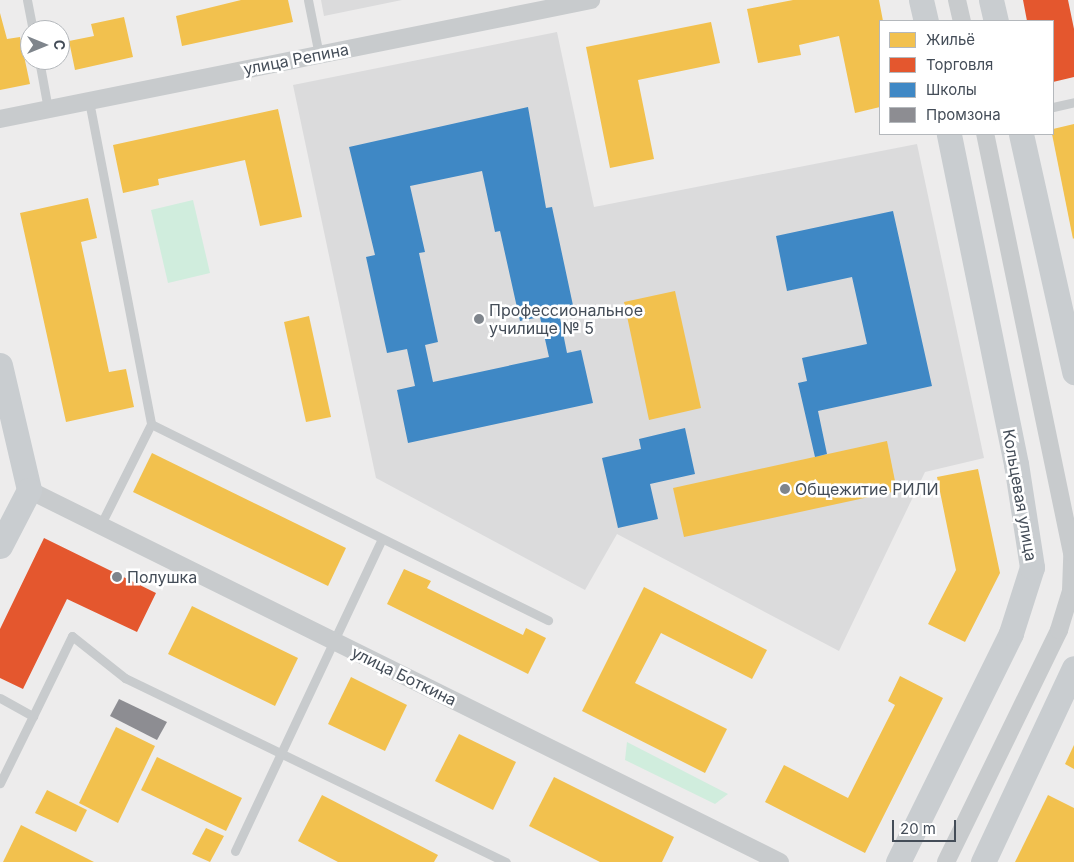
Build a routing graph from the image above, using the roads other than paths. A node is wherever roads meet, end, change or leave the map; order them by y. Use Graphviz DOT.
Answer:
graph roads {
  1 [pos="27,0"];
  2 [pos="308,0"];
  3 [pos="591,0"];
  4 [pos="921,0"];
  5 [pos="957,0"];
  6 [pos="991,0"];
  7 [pos="31,20"];
  8 [pos="926,20"];
  9 [pos="962,20"];
  10 [pos="996,20"];
  11 [pos="320,54"];
  12 [pos="41,70"];
  13 [pos="89,101"];
  14 [pos="1074,102"];
  15 [pos="1054,108"];
  16 [pos="48,109"];
  17 [pos="0,119"];
  18 [pos="949,135"];
  19 [pos="985,135"];
  20 [pos="1021,135"];
  21 [pos="0,365"];
  22 [pos="1074,372"];
  23 [pos="151,424"];
  24 [pos="29,490"];
  25 [pos="100,526"];
  26 [pos="382,539"];
  27 [pos="0,546"];
  28 [pos="548,620"];
  29 [pos="332,640"];
  30 [pos="1074,668"];
  31 [pos="0,698"];
  32 [pos="33,716"];
  33 [pos="280,753"];
  34 [pos="0,783"];
  35 [pos="235,851"];
  36 [pos="506,862"];
  37 [pos="780,862"];
  38 [pos="898,862"];
  39 [pos="946,862"];
  40 [pos="983,862"];
  1 -- 7 [label="lane"];
  2 -- 11 [label="lane"];
  3 -- 11 [label="street, улица Репина"];
  4 -- 8 [label="main road"];
  5 -- 9 [label="street"];
  6 -- 10 [label="main road"];
  11 -- 13 [label="street, улица Репина"];
  12 -- 16 [label="lane"];
  13 -- 16 [label="street, улица Репина"];
  13 -- 23 [label="lane"];
  14 -- 15 [label="lane"];
  16 -- 17 [label="street, улица Репина"];
  18 -- 38 [label="main road, Кольцевая улица"];
  19 -- 39 [label="street"];
  20 -- 22 [label="main road"];
  21 -- 24 [label="main road"];
  23 -- 25 [label="lane"];
  23 -- 26 [label="lane"];
  24 -- 25 [label="street, улица Боткина"];
  24 -- 27 [label="main road"];
  25 -- 29 [label="street, улица Боткина"];
  26 -- 28 [label="lane"];
  26 -- 29 [label="lane"];
  29 -- 33 [label="lane"];
  29 -- 37 [label="street, улица Боткина"];
  30 -- 40 [label="main road"];
  31 -- 32 [label="lane"];
  32 -- 33 [label="lane"];
  32 -- 34 [label="lane"];
  33 -- 35 [label="lane"];
  33 -- 36 [label="lane"];
}
